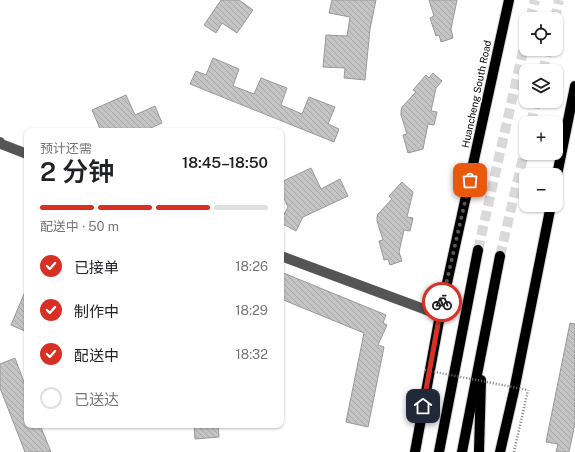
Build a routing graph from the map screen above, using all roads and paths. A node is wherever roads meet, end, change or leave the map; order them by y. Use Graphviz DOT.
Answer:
graph roads {
  1 [pos="509,0"];
  2 [pos="575,86"];
  3 [pos="0,142"];
  4 [pos="24,153"];
  5 [pos="558,168"];
  6 [pos="550,212"];
  7 [pos="478,250"];
  8 [pos="500,256"];
  9 [pos="284,257"];
  10 [pos="440,314"];
  11 [pos="481,350"];
  12 [pos="425,370"];
  13 [pos="448,409"];
  14 [pos="415,452"];
  15 [pos="436,452"];
  16 [pos="439,452"];
  17 [pos="462,452"];
  18 [pos="479,452"];
  19 [pos="500,452"];
  20 [pos="514,452"];
  1 -- 10 [label="main road, Huancheng South Road"];
  2 -- 5 [label="main road"];
  3 -- 4 [label="street"];
  6 -- 19 [label="main road"];
  7 -- 13 [label="main road"];
  8 -- 11 [label="main road"];
  9 -- 10 [label="street"];
  10 -- 14 [label="main road, Huancheng South Road"];
  11 -- 17 [label="main road"];
  11 -- 18 [label="main road"];
  12 -- 20 [label="path, bridge"];
  13 -- 15 [label="main road"];
  13 -- 16 [label="main road"];
}
